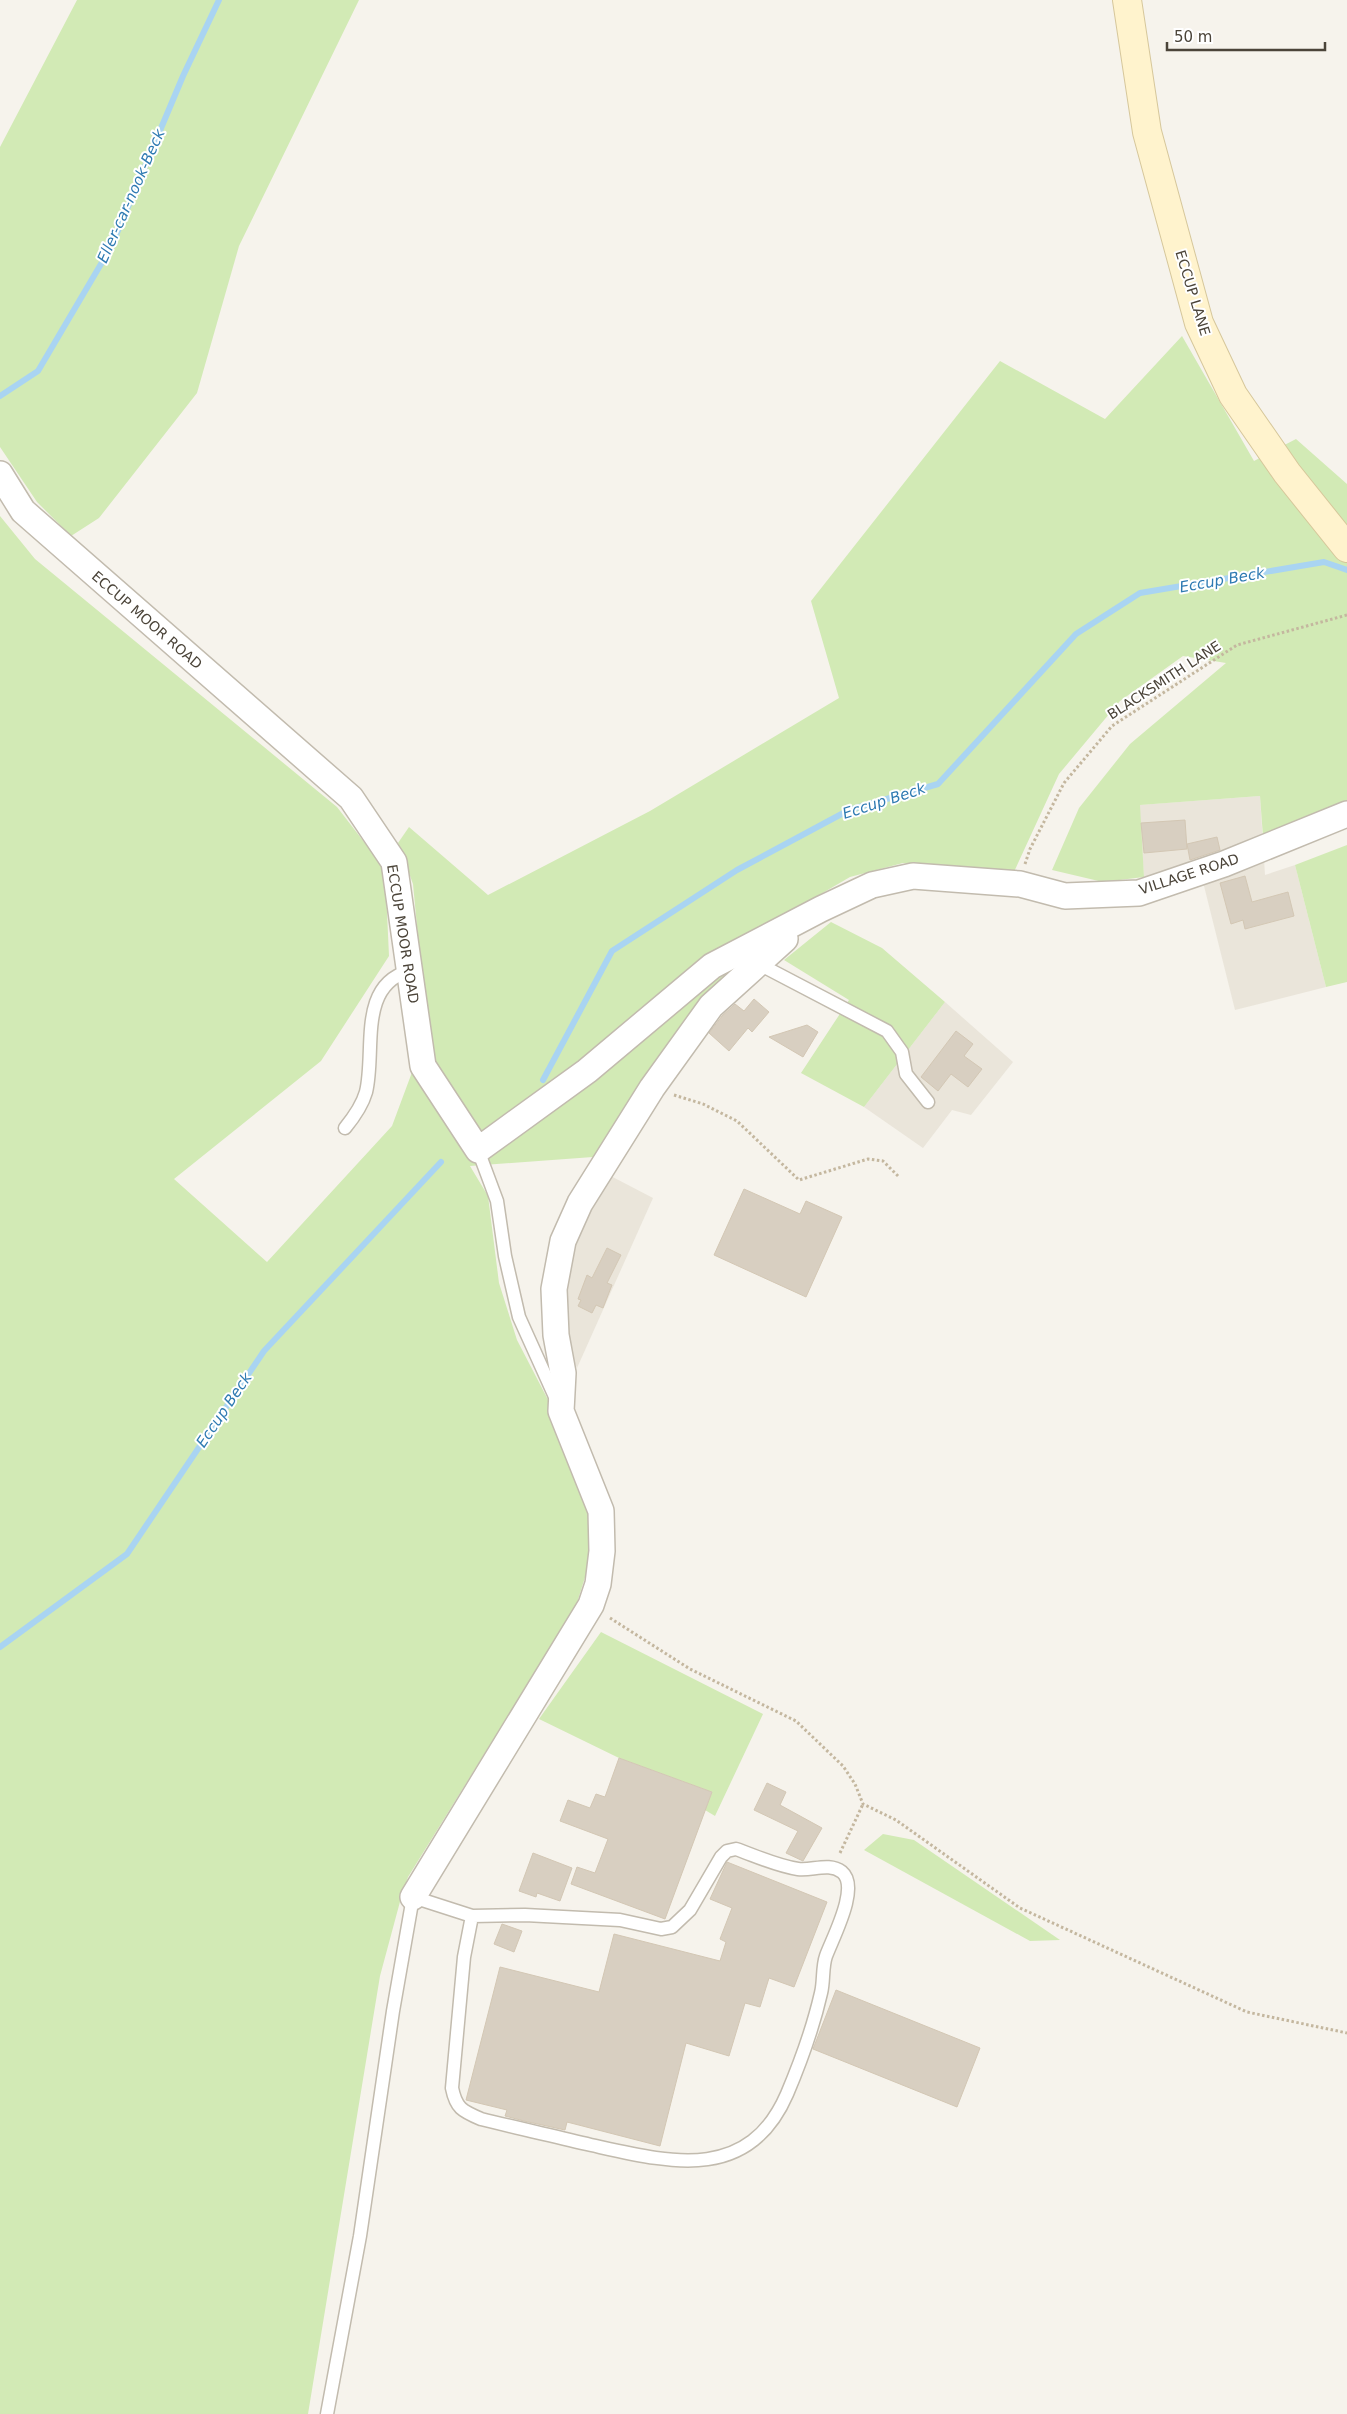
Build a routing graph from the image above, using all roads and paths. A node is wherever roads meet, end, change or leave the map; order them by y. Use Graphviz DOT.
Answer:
graph roads {
  1 [pos="1127,0"];
  2 [pos="0,474"];
  3 [pos="1347,548"];
  4 [pos="1347,615"];
  5 [pos="1347,814"];
  6 [pos="1020,884"];
  7 [pos="821,909"];
  8 [pos="757,963"];
  9 [pos="409,971"];
  10 [pos="652,1088"];
  11 [pos="928,1102"];
  12 [pos="345,1128"];
  13 [pos="478,1150"];
  14 [pos="899,1177"];
  15 [pos="561,1411"];
  16 [pos="591,1605"];
  17 [pos="863,1804"];
  18 [pos="833,1868"];
  19 [pos="413,1897"];
  20 [pos="472,1916"];
  21 [pos="1347,2033"];
  22 [pos="327,2414"];
  1 -- 3 [label="street, ECCUP LANE"];
  2 -- 9 [label="street, ECCUP MOOR ROAD"];
  4 -- 6 [label="path, BLACKSMITH LANE"];
  5 -- 6 [label="street, VILLAGE ROAD"];
  6 -- 7 [label="street, VILLAGE ROAD"];
  7 -- 8 [label="street"];
  7 -- 13 [label="street"];
  8 -- 10 [label="street"];
  8 -- 11 [label="lane"];
  9 -- 12 [label="lane"];
  9 -- 13 [label="street, ECCUP MOOR ROAD"];
  10 -- 14 [label="path"];
  10 -- 15 [label="street"];
  13 -- 15 [label="lane, ECCUP MOOR ROAD"];
  15 -- 16 [label="street"];
  16 -- 17 [label="path"];
  16 -- 19 [label="street"];
  17 -- 18 [label="path"];
  17 -- 21 [label="path"];
  18 -- 20 [label="lane"];
  18 -- 20 [label="lane"];
  19 -- 20 [label="lane"];
  19 -- 22 [label="lane"];
}
